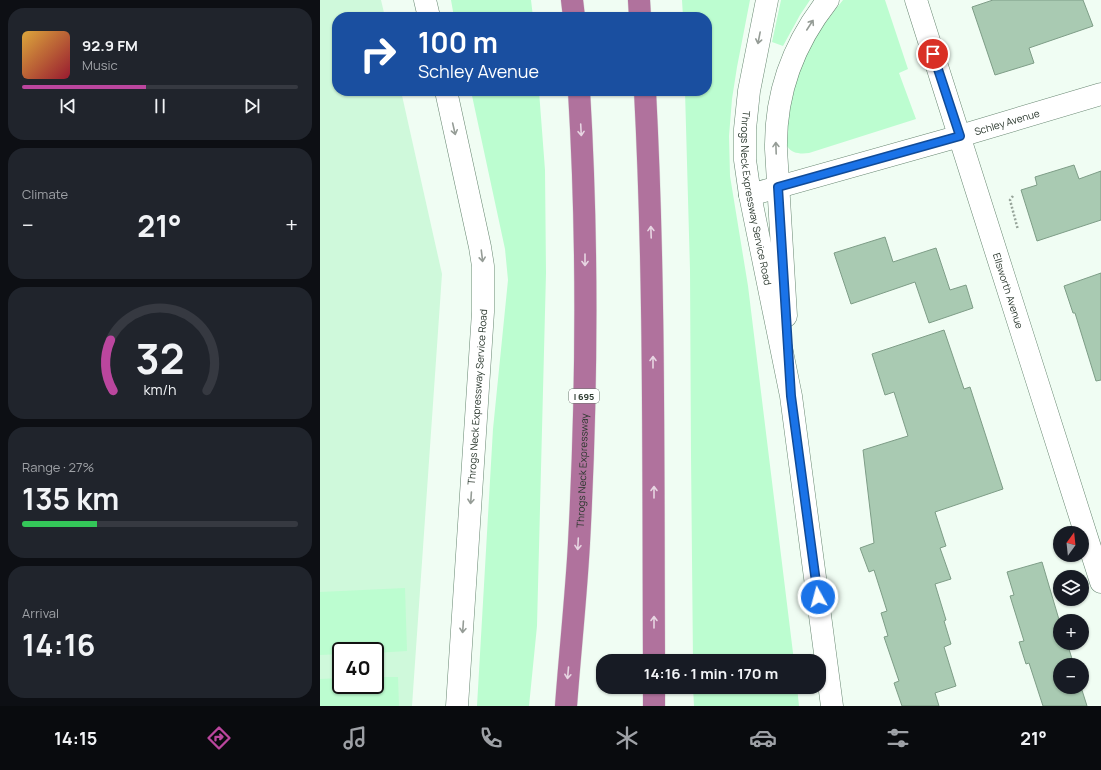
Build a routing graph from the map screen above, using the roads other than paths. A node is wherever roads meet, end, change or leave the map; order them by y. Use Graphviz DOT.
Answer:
graph roads {
  1 [pos="426,0"];
  2 [pos="572,0"];
  3 [pos="639,0"];
  4 [pos="767,0"];
  5 [pos="828,0"];
  6 [pos="916,0"];
  7 [pos="428,12"];
  8 [pos="573,12"];
  9 [pos="640,12"];
  10 [pos="1101,94"];
  11 [pos="447,96"];
  12 [pos="579,96"];
  13 [pos="645,96"];
  14 [pos="960,136"];
  15 [pos="778,187"];
  16 [pos="750,195"];
  17 [pos="791,396"];
  18 [pos="1101,582"];
  19 [pos="654,654"];
  20 [pos="654,694"];
  21 [pos="457,706"];
  22 [pos="566,706"];
  23 [pos="654,706"];
  24 [pos="832,706"];
  1 -- 7 [label="street"];
  2 -- 8 [label="highway"];
  3 -- 9 [label="highway"];
  4 -- 16 [label="street, Throgs Neck Expressway Service Road, one-way"];
  15 -- 5 [label="street, Throgs Neck Expressway Service Road, one-way"];
  6 -- 14 [label="street, Ellsworth Avenue"];
  10 -- 14 [label="street, Schley Avenue"];
  11 -- 21 [label="street, Throgs Neck Expressway Service Road, one-way"];
  12 -- 22 [label="highway, Throgs Neck Expressway / I 695, one-way"];
  19 -- 13 [label="highway, one-way"];
  14 -- 15 [label="street, Schley Avenue"];
  14 -- 18 [label="street, Ellsworth Avenue"];
  15 -- 16 [label="street, Schley Avenue"];
  15 -- 17 [label="street, Throgs Neck Expressway Service Road"];
  16 -- 17 [label="street, Throgs Neck Expressway Service Road"];
  17 -- 24 [label="street, Throgs Neck Expressway Service Road"];
  20 -- 23 [label="highway"];
}
